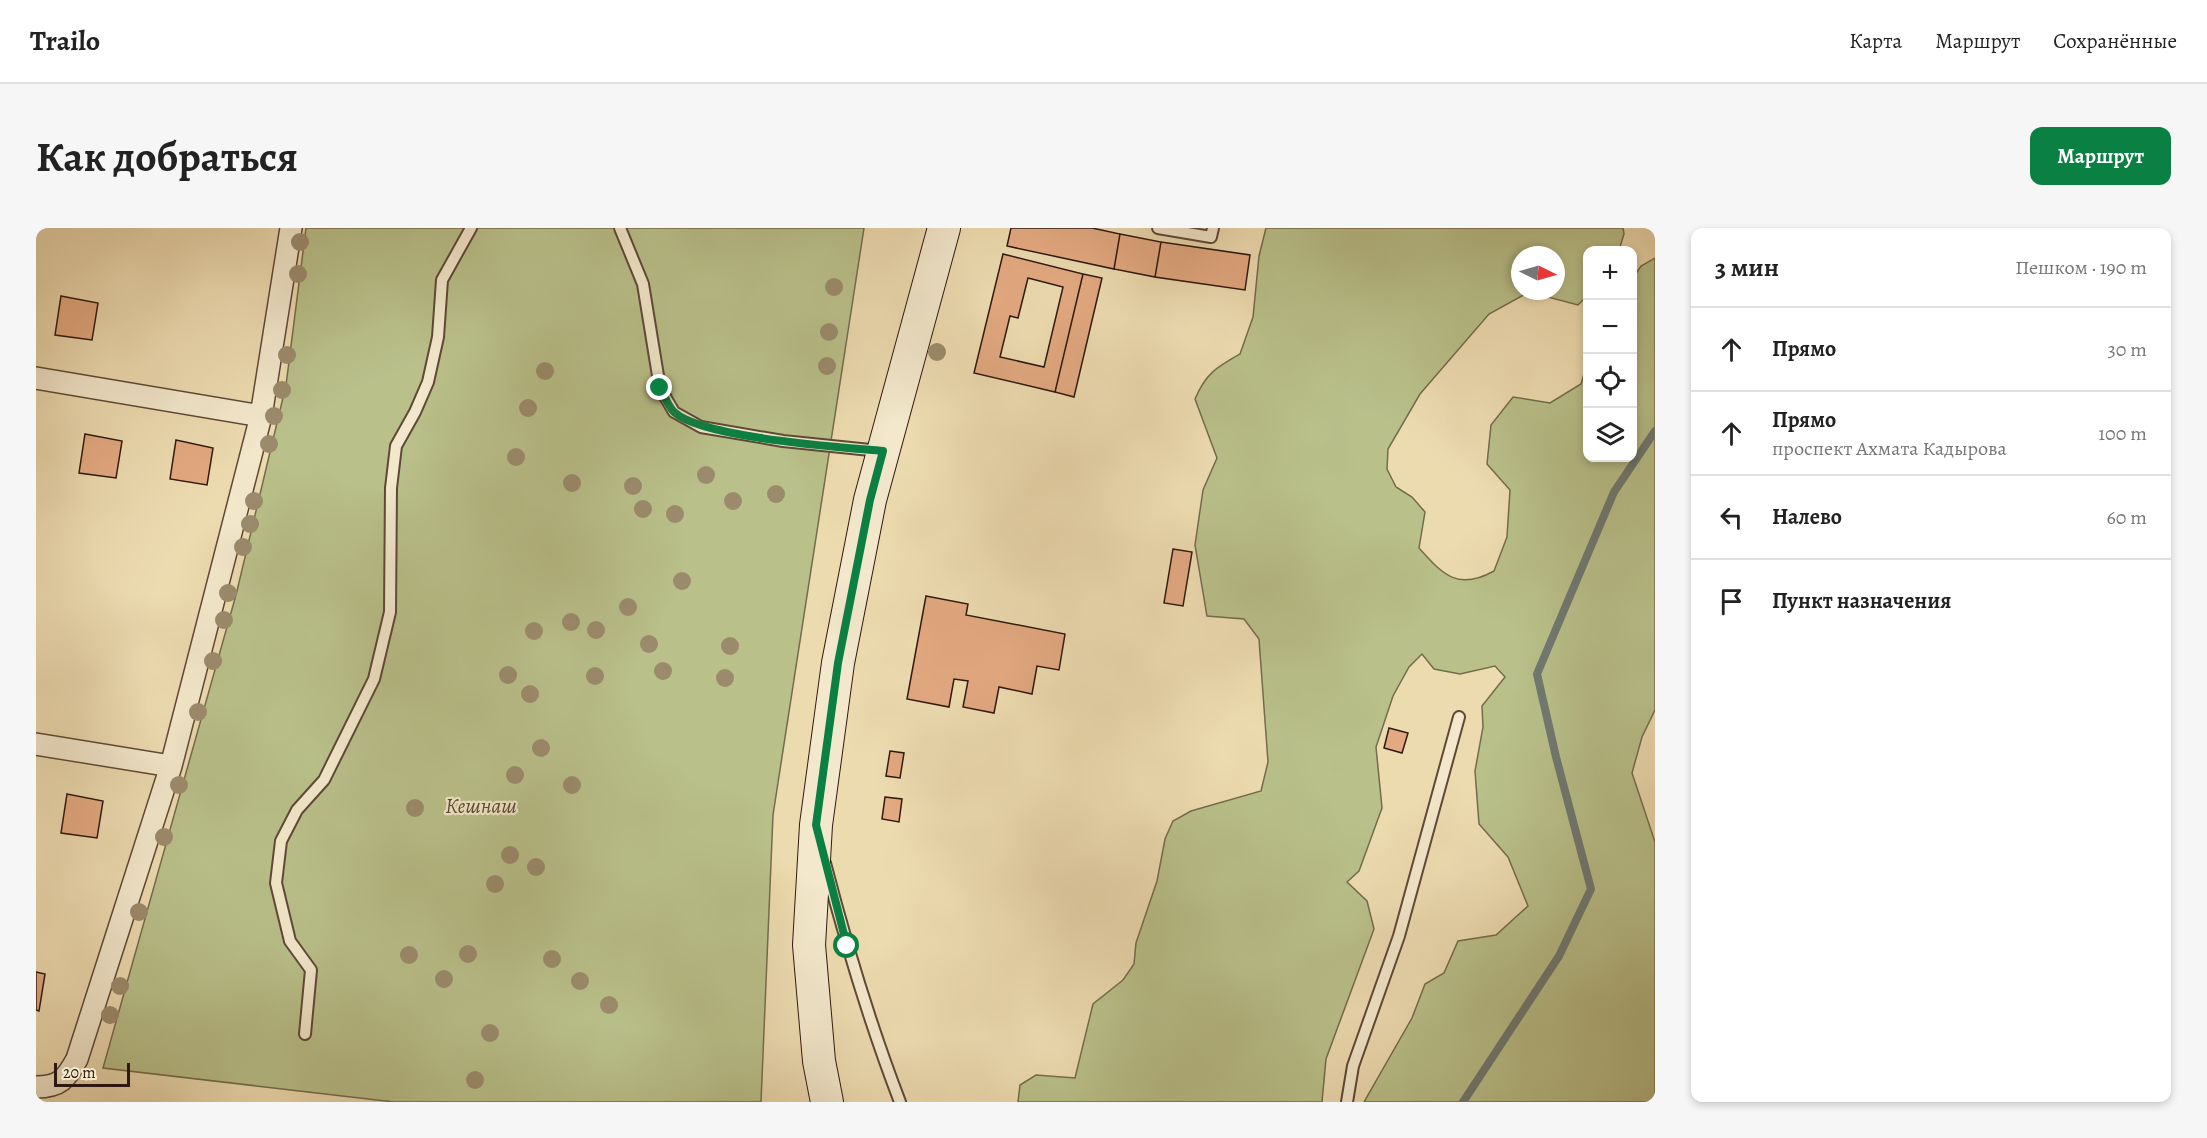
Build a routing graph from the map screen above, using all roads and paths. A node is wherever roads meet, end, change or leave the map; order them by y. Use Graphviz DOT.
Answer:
graph roads {
  1 [pos="291,228"];
  2 [pos="471,228"];
  3 [pos="620,228"];
  4 [pos="944,228"];
  5 [pos="1158,228"];
  6 [pos="1213,228"];
  7 [pos="36,378"];
  8 [pos="261,416"];
  9 [pos="883,451"];
  10 [pos="1459,717"];
  11 [pos="36,744"];
  12 [pos="171,766"];
  13 [pos="816,825"];
  14 [pos="305,1034"];
  15 [pos="43,1087"];
  16 [pos="827,1102"];
  17 [pos="900,1102"];
  18 [pos="1347,1102"];
  1 -- 8 [label="street"];
  2 -- 14 [label="lane"];
  3 -- 9 [label="lane"];
  4 -- 9 [label="main road"];
  5 -- 6 [label="lane"];
  7 -- 8 [label="street"];
  8 -- 12 [label="street"];
  9 -- 13 [label="main road"];
  10 -- 18 [label="lane"];
  11 -- 12 [label="street"];
  12 -- 15 [label="street"];
  13 -- 16 [label="main road"];
  13 -- 17 [label="lane"];
}
